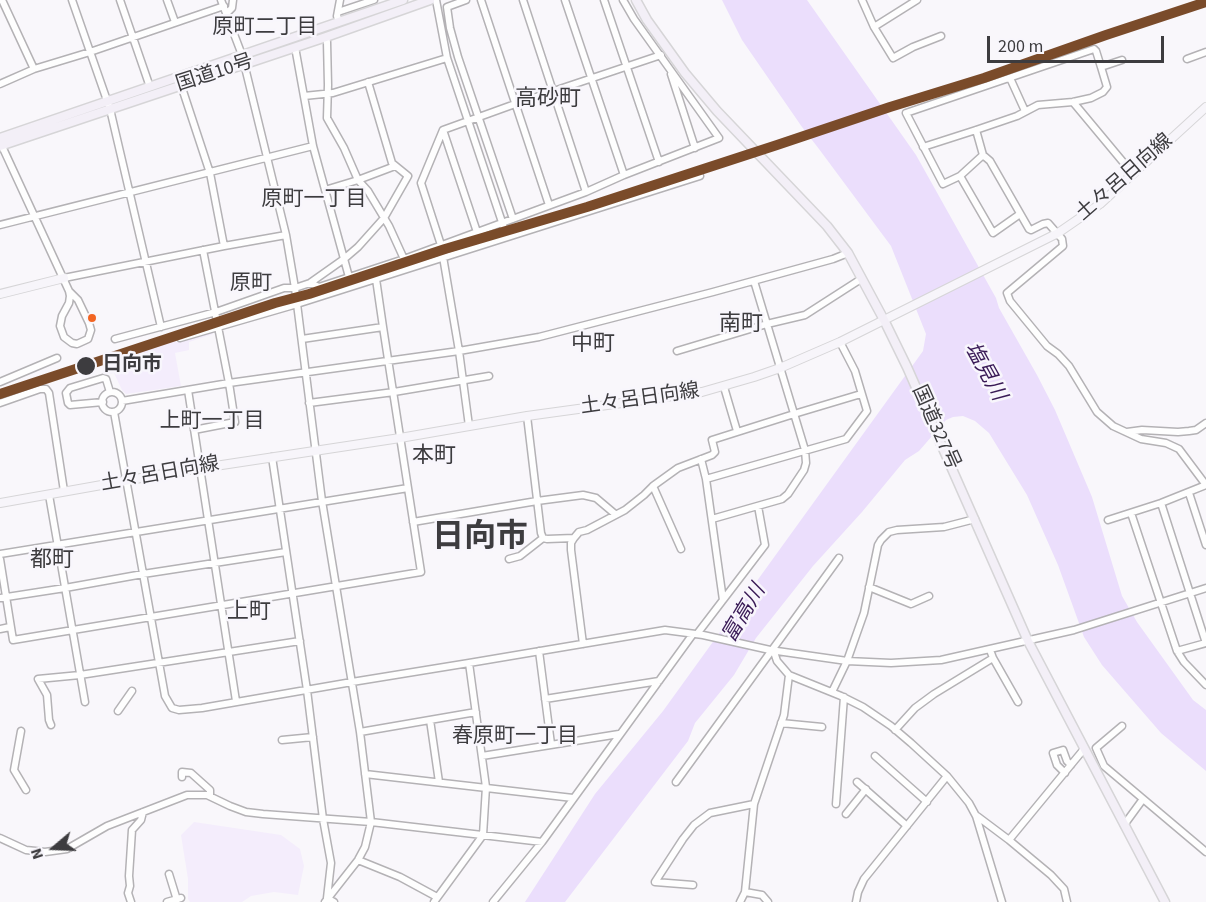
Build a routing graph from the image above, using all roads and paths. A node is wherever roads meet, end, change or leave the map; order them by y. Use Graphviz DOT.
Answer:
graph roads {
  1 [pos="2,0"];
  2 [pos="72,0"];
  3 [pos="120,0"];
  4 [pos="167,0"];
  5 [pos="233,0"];
  6 [pos="340,0"];
  7 [pos="374,0"];
  8 [pos="403,0"];
  9 [pos="430,0"];
  10 [pos="436,0"];
  11 [pos="466,0"];
  12 [pos="481,0"];
  13 [pos="523,0"];
  14 [pos="565,0"];
  15 [pos="604,0"];
  16 [pos="623,0"];
  17 [pos="636,0"];
  18 [pos="862,0"];
  19 [pos="917,0"];
  20 [pos="223,3"];
  21 [pos="338,12"];
  22 [pos="226,14"];
  23 [pos="175,22"];
  24 [pos="339,22"];
  25 [pos="874,27"];
  26 [pos="941,36"];
  27 [pos="133,37"];
  28 [pos="326,37"];
  29 [pos="295,47"];
  30 [pos="90,52"];
  31 [pos="1206,52"];
  32 [pos="661,55"];
  33 [pos="447,58"];
  34 [pos="243,59"];
  35 [pos="1187,59"];
  36 [pos="1122,60"];
  37 [pos="668,66"];
  38 [pos="627,67"];
  39 [pos="1101,67"];
  40 [pos="34,69"];
  41 [pos="1010,78"];
  42 [pos="591,79"];
  43 [pos="368,82"];
  44 [pos="0,84"];
  45 [pos="181,85"];
  46 [pos="150,87"];
  47 [pos="553,92"];
  48 [pos="327,94"];
  49 [pos="304,96"];
  50 [pos="1073,102"];
  51 [pos="515,104"];
  52 [pos="109,105"];
  53 [pos="1206,107"];
  54 [pos="1025,111"];
  55 [pos="479,117"];
  56 [pos="469,121"];
  57 [pos="443,130"];
  58 [pos="976,130"];
  59 [pos="1,143"];
  60 [pos="313,146"];
  61 [pos="922,147"];
  62 [pos="695,148"];
  63 [pos="983,155"];
  64 [pos="267,157"];
  65 [pos="659,162"];
  66 [pos="395,166"];
  67 [pos="210,173"];
  68 [pos="1133,174"];
  69 [pos="624,175"];
  70 [pos="408,176"];
  71 [pos="700,176"];
  72 [pos="960,176"];
  73 [pos="358,180"];
  74 [pos="422,183"];
  75 [pos="326,190"];
  76 [pos="586,192"];
  77 [pos="129,193"];
  78 [pos="549,205"];
  79 [pos="1020,214"];
  80 [pos="35,216"];
  81 [pos="384,218"];
  82 [pos="513,219"];
  83 [pos="502,222"];
  84 [pos="0,225"];
  85 [pos="477,232"];
  86 [pos="1058,232"];
  87 [pos="286,235"];
  88 [pos="507,237"];
  89 [pos="441,245"];
  90 [pos="224,246"];
  91 [pos="204,250"];
  92 [pos="848,253"];
  93 [pos="443,258"];
  94 [pos="344,259"];
  95 [pos="404,259"];
  96 [pos="146,262"];
  97 [pos="349,277"];
  98 [pos="64,279"];
  99 [pos="376,279"];
  100 [pos="861,279"];
  101 [pos="754,281"];
  102 [pos="310,283"];
  103 [pos="295,288"];
  104 [pos="69,291"];
  105 [pos="0,294"];
  106 [pos="297,304"];
  107 [pos="216,312"];
  108 [pos="888,318"];
  109 [pos="767,324"];
  110 [pos="161,327"];
  111 [pos="219,327"];
  112 [pos="383,327"];
  113 [pos="180,338"];
  114 [pos="115,339"];
  115 [pos="302,339"];
  116 [pos="840,342"];
  117 [pos="459,351"];
  118 [pos="677,351"];
  119 [pos="57,358"];
  120 [pos="389,361"];
  121 [pos="780,368"];
  122 [pos="306,373"];
  123 [pos="489,376"];
  124 [pos="463,380"];
  125 [pos="0,382"];
  126 [pos="229,382"];
  127 [pos="724,387"];
  128 [pos="188,390"];
  129 [pos="111,392"];
  130 [pos="394,392"];
  131 [pos="861,394"];
  132 [pos="122,400"];
  133 [pos="103,402"];
  134 [pos="0,403"];
  135 [pos="309,403"];
  136 [pos="114,412"];
  137 [pos="794,414"];
  138 [pos="527,416"];
  139 [pos="1206,423"];
  140 [pos="469,426"];
  141 [pos="194,430"];
  142 [pos="737,431"];
  143 [pos="1126,432"];
  144 [pos="400,438"];
  145 [pos="315,450"];
  146 [pos="806,450"];
  147 [pos="272,457"];
  148 [pos="701,459"];
  149 [pos="201,468"];
  150 [pos="706,479"];
  151 [pos="126,481"];
  152 [pos="1206,485"];
  153 [pos="653,486"];
  154 [pos="408,488"];
  155 [pos="64,491"];
  156 [pos="1189,493"];
  157 [pos="49,495"];
  158 [pos="322,501"];
  159 [pos="537,501"];
  160 [pos="0,503"];
  161 [pos="1161,503"];
  162 [pos="758,506"];
  163 [pos="280,509"];
  164 [pos="1131,513"];
  165 [pos="615,514"];
  166 [pos="712,519"];
  167 [pos="975,519"];
  168 [pos="209,520"];
  169 [pos="1108,520"];
  170 [pos="413,522"];
  171 [pos="135,532"];
  172 [pos="543,538"];
  173 [pos="574,538"];
  174 [pos="58,545"];
  175 [pos="1206,545"];
  176 [pos="681,549"];
  177 [pos="286,552"];
  178 [pos="0,556"];
  179 [pos="839,558"];
  180 [pos="509,559"];
  181 [pos="215,562"];
  182 [pos="143,574"];
  183 [pos="336,586"];
  184 [pos="869,587"];
  185 [pos="65,588"];
  186 [pos="1206,588"];
  187 [pos="1190,593"];
  188 [pos="292,594"];
  189 [pos="929,596"];
  190 [pos="3,597"];
  191 [pos="723,600"];
  192 [pos="1161,602"];
  193 [pos="222,606"];
  194 [pos="151,618"];
  195 [pos="10,627"];
  196 [pos="0,629"];
  197 [pos="72,630"];
  198 [pos="698,634"];
  199 [pos="300,641"];
  200 [pos="1028,641"];
  201 [pos="583,644"];
  202 [pos="1206,644"];
  203 [pos="771,649"];
  204 [pos="990,650"];
  205 [pos="538,651"];
  206 [pos="1178,651"];
  207 [pos="229,653"];
  208 [pos="993,658"];
  209 [pos="847,661"];
  210 [pos="159,663"];
  211 [pos="469,663"];
  212 [pos="80,675"];
  213 [pos="789,675"];
  214 [pos="659,681"];
  215 [pos="352,682"];
  216 [pos="1206,685"];
  217 [pos="307,690"];
  218 [pos="132,691"];
  219 [pos="832,692"];
  220 [pos="844,697"];
  221 [pos="545,699"];
  222 [pos="236,701"];
  223 [pos="85,702"];
  224 [pos="1018,702"];
  225 [pos="118,711"];
  226 [pos="476,712"];
  227 [pos="430,720"];
  228 [pos="781,723"];
  229 [pos="51,725"];
  230 [pos="1122,726"];
  231 [pos="822,727"];
  232 [pos="895,729"];
  233 [pos="21,731"];
  234 [pos="360,732"];
  235 [pos="619,734"];
  236 [pos="313,737"];
  237 [pos="282,740"];
  238 [pos="551,744"];
  239 [pos="1084,749"];
  240 [pos="482,756"];
  241 [pos="875,756"];
  242 [pos="1071,765"];
  243 [pos="1065,773"];
  244 [pos="365,774"];
  245 [pos="947,776"];
  246 [pos="182,777"];
  247 [pos="439,782"];
  248 [pos="676,782"];
  249 [pos="857,782"];
  250 [pos="486,788"];
  251 [pos="866,789"];
  252 [pos="26,790"];
  253 [pos="210,796"];
  254 [pos="573,798"];
  255 [pos="1143,799"];
  256 [pos="927,802"];
  257 [pos="754,804"];
  258 [pos="836,804"];
  259 [pos="142,812"];
  260 [pos="846,814"];
  261 [pos="976,816"];
  262 [pos="323,819"];
  263 [pos="371,822"];
  264 [pos="1124,825"];
  265 [pos="907,826"];
  266 [pos="483,836"];
  267 [pos="0,838"];
  268 [pos="1009,840"];
  269 [pos="542,842"];
  270 [pos="1206,852"];
  271 [pos="358,860"];
  272 [pos="169,873"];
  273 [pos="693,885"];
  274 [pos="745,892"];
  275 [pos="326,900"];
  276 [pos="435,900"];
  277 [pos="131,902"];
  278 [pos="167,902"];
  279 [pos="334,902"];
  280 [pos="493,902"];
  281 [pos="740,902"];
  282 [pos="768,902"];
  283 [pos="856,902"];
  284 [pos="1002,902"];
  285 [pos="1067,902"];
  286 [pos="1165,902"];
  1 -- 40 [label="street"];
  2 -- 30 [label="street"];
  3 -- 27 [label="street"];
  4 -- 23 [label="street"];
  5 -- 22 [label="street"];
  6 -- 21 [label="street"];
  7 -- 21 [label="street"];
  8 -- 24 [label="highway, 国道10号"];
  9 -- 28 [label="highway, 国道10号"];
  10 -- 33 [label="street"];
  11 -- 55 [label="street"];
  12 -- 51 [label="street"];
  13 -- 47 [label="street"];
  14 -- 42 [label="street"];
  15 -- 38 [label="street"];
  16 -- 32 [label="street"];
  17 -- 92 [label="highway, 国道327号"];
  18 -- 25 [label="street"];
  19 -- 25 [label="street"];
  20 -- 22 [label="street"];
  20 -- 23 [label="street"];
  21 -- 24 [label="street"];
  22 -- 34 [label="street"];
  23 -- 27 [label="street"];
  24 -- 34 [label="highway, 国道10号"];
  25 -- 26 [label="street"];
  27 -- 30 [label="street"];
  27 -- 46 [label="street"];
  28 -- 29 [label="highway, 国道10号"];
  28 -- 48 [label="street"];
  29 -- 34 [label="highway, 国道10号"];
  29 -- 49 [label="street"];
  30 -- 40 [label="street"];
  30 -- 52 [label="street"];
  31 -- 35 [label="street"];
  32 -- 37 [label="street"];
  32 -- 38 [label="street"];
  33 -- 43 [label="street"];
  33 -- 56 [label="street"];
  34 -- 45 [label="highway, 国道10号"];
  34 -- 46 [label="highway, 国道10号"];
  34 -- 64 [label="street"];
  36 -- 39 [label="street"];
  37 -- 62 [label="street"];
  37 -- 62 [label="street"];
  38 -- 42 [label="street"];
  38 -- 65 [label="street"];
  39 -- 41 [label="street"];
  39 -- 50 [label="street"];
  40 -- 44 [label="street"];
  41 -- 54 [label="street"];
  41 -- 61 [label="street"];
  42 -- 47 [label="street"];
  42 -- 69 [label="street"];
  43 -- 48 [label="street"];
  43 -- 66 [label="street"];
  45 -- 52 [label="highway, 国道10号"];
  45 -- 67 [label="street"];
  46 -- 52 [label="highway, 国道10号"];
  47 -- 51 [label="street"];
  47 -- 76 [label="street"];
  48 -- 49 [label="street"];
  48 -- 73 [label="street"];
  49 -- 60 [label="street"];
  50 -- 54 [label="street"];
  50 -- 68 [label="street"];
  51 -- 55 [label="street"];
  51 -- 78 [label="street"];
  52 -- 59 [label="highway, 国道10号"];
  52 -- 77 [label="street"];
  53 -- 68 [label="main road, 土々呂日向線"];
  54 -- 58 [label="street"];
  55 -- 56 [label="street"];
  55 -- 82 [label="street"];
  56 -- 57 [label="street"];
  56 -- 83 [label="street"];
  57 -- 74 [label="street"];
  57 -- 85 [label="street"];
  58 -- 61 [label="street"];
  58 -- 63 [label="street"];
  59 -- 80 [label="street"];
  60 -- 64 [label="street"];
  60 -- 75 [label="street"];
  61 -- 72 [label="street"];
  62 -- 65 [label="street"];
  63 -- 72 [label="street"];
  63 -- 79 [label="street"];
  64 -- 67 [label="street"];
  64 -- 87 [label="street"];
  65 -- 69 [label="street"];
  66 -- 70 [label="street"];
  66 -- 73 [label="street"];
  67 -- 77 [label="street"];
  67 -- 90 [label="street"];
  68 -- 86 [label="main road, 土々呂日向線"];
  69 -- 76 [label="street"];
  70 -- 74 [label="street"];
  70 -- 81 [label="street"];
  71 -- 88 [label="street"];
  72 -- 79 [label="street"];
  73 -- 75 [label="street"];
  73 -- 81 [label="street"];
  74 -- 89 [label="street"];
  75 -- 94 [label="street"];
  76 -- 78 [label="street"];
  77 -- 80 [label="street"];
  77 -- 96 [label="street"];
  78 -- 82 [label="street"];
  79 -- 86 [label="street"];
  80 -- 84 [label="street"];
  80 -- 98 [label="street"];
  81 -- 94 [label="street"];
  81 -- 95 [label="street"];
  82 -- 83 [label="street"];
  83 -- 85 [label="street"];
  83 -- 88 [label="street"];
  85 -- 89 [label="street"];
  86 -- 108 [label="main road, 土々呂日向線"];
  86 -- 143 [label="street"];
  87 -- 90 [label="street"];
  87 -- 103 [label="street"];
  88 -- 93 [label="street"];
  89 -- 93 [label="street"];
  89 -- 95 [label="street"];
  90 -- 91 [label="street"];
  91 -- 96 [label="street"];
  91 -- 107 [label="street"];
  92 -- 100 [label="highway, 国道327号"];
  92 -- 101 [label="street"];
  93 -- 99 [label="street"];
  93 -- 117 [label="street"];
  94 -- 97 [label="street"];
  94 -- 102 [label="street"];
  95 -- 97 [label="street"];
  96 -- 98 [label="street"];
  96 -- 110 [label="street"];
  97 -- 102 [label="street"];
  98 -- 104 [label="street"];
  98 -- 105 [label="main road"];
  99 -- 106 [label="street"];
  99 -- 112 [label="street"];
  100 -- 108 [label="highway, 国道327号"];
  100 -- 109 [label="street"];
  101 -- 109 [label="street"];
  101 -- 117 [label="street"];
  102 -- 103 [label="street"];
  103 -- 106 [label="street"];
  103 -- 107 [label="street"];
  104 -- 104 [label="street"];
  106 -- 111 [label="street"];
  106 -- 115 [label="street"];
  107 -- 110 [label="street"];
  107 -- 111 [label="street"];
  108 -- 116 [label="main road, 土々呂日向線"];
  108 -- 167 [label="highway, 国道327号"];
  109 -- 118 [label="street"];
  109 -- 121 [label="street"];
  110 -- 114 [label="street"];
  111 -- 113 [label="street"];
  111 -- 126 [label="street"];
  112 -- 115 [label="street"];
  112 -- 120 [label="street"];
  115 -- 122 [label="street"];
  116 -- 121 [label="main road, 土々呂日向線"];
  116 -- 131 [label="street"];
  117 -- 120 [label="street"];
  117 -- 124 [label="street"];
  119 -- 125 [label="street"];
  120 -- 122 [label="street"];
  120 -- 130 [label="street"];
  121 -- 127 [label="main road, 土々呂日向線"];
  121 -- 137 [label="street"];
  122 -- 126 [label="street"];
  122 -- 135 [label="street"];
  123 -- 124 [label="street"];
  124 -- 130 [label="street"];
  124 -- 140 [label="street"];
  126 -- 128 [label="street"];
  126 -- 141 [label="street"];
  127 -- 138 [label="main road, 土々呂日向線"];
  127 -- 142 [label="street"];
  128 -- 132 [label="street"];
  128 -- 141 [label="street"];
  129 -- 132 [label="street"];
  129 -- 133 [label="street"];
  129 -- 133 [label="street"];
  130 -- 135 [label="street"];
  130 -- 144 [label="street"];
  131 -- 137 [label="street"];
  131 -- 146 [label="street"];
  132 -- 136 [label="street"];
  133 -- 136 [label="street"];
  134 -- 155 [label="street"];
  135 -- 145 [label="street"];
  136 -- 151 [label="street"];
  137 -- 142 [label="street"];
  137 -- 146 [label="street"];
  138 -- 140 [label="main road, 土々呂日向線"];
  138 -- 159 [label="street"];
  139 -- 143 [label="street"];
  140 -- 144 [label="main road, 土々呂日向線"];
  141 -- 149 [label="street"];
  142 -- 148 [label="street"];
  143 -- 152 [label="street"];
  144 -- 145 [label="main road, 土々呂日向線"];
  144 -- 154 [label="street"];
  145 -- 147 [label="main road, 土々呂日向線"];
  145 -- 158 [label="street"];
  146 -- 150 [label="street"];
  146 -- 162 [label="street"];
  147 -- 149 [label="main road, 土々呂日向線"];
  147 -- 163 [label="street"];
  148 -- 150 [label="street"];
  148 -- 153 [label="street"];
  149 -- 151 [label="main road, 土々呂日向線"];
  149 -- 168 [label="street"];
  150 -- 166 [label="street"];
  151 -- 155 [label="main road, 土々呂日向線"];
  151 -- 171 [label="street"];
  152 -- 156 [label="street"];
  153 -- 165 [label="street"];
  153 -- 176 [label="street"];
  154 -- 158 [label="street"];
  154 -- 170 [label="street"];
  155 -- 157 [label="main road, 土々呂日向線"];
  156 -- 161 [label="street"];
  156 -- 175 [label="street"];
  157 -- 160 [label="main road, 土々呂日向線"];
  157 -- 174 [label="street"];
  158 -- 163 [label="street"];
  158 -- 183 [label="street"];
  159 -- 165 [label="street"];
  159 -- 170 [label="street"];
  159 -- 172 [label="street"];
  161 -- 164 [label="street"];
  161 -- 187 [label="street"];
  162 -- 166 [label="street"];
  162 -- 191 [label="street"];
  163 -- 168 [label="street"];
  163 -- 177 [label="street"];
  164 -- 169 [label="street"];
  164 -- 192 [label="street"];
  165 -- 173 [label="street"];
  166 -- 191 [label="street"];
  167 -- 184 [label="street"];
  167 -- 200 [label="highway, 国道327号"];
  168 -- 171 [label="street"];
  168 -- 181 [label="street"];
  170 -- 183 [label="street"];
  171 -- 174 [label="street"];
  171 -- 182 [label="street"];
  172 -- 173 [label="street"];
  172 -- 180 [label="street"];
  173 -- 201 [label="street"];
  174 -- 178 [label="street"];
  174 -- 185 [label="street"];
  177 -- 181 [label="street"];
  177 -- 188 [label="street"];
  178 -- 190 [label="street"];
  179 -- 203 [label="street"];
  181 -- 182 [label="street"];
  181 -- 193 [label="street"];
  182 -- 185 [label="street"];
  182 -- 194 [label="street"];
  183 -- 188 [label="street"];
  183 -- 215 [label="street"];
  184 -- 189 [label="street"];
  184 -- 209 [label="street"];
  185 -- 190 [label="street"];
  185 -- 197 [label="street"];
  186 -- 187 [label="street"];
  187 -- 192 [label="street"];
  187 -- 202 [label="street"];
  188 -- 193 [label="street"];
  188 -- 199 [label="street"];
  190 -- 195 [label="street"];
  191 -- 198 [label="street"];
  192 -- 200 [label="street"];
  192 -- 206 [label="street"];
  193 -- 194 [label="street"];
  193 -- 207 [label="street"];
  194 -- 197 [label="street"];
  194 -- 210 [label="street"];
  195 -- 196 [label="street"];
  195 -- 197 [label="street"];
  197 -- 212 [label="street"];
  198 -- 201 [label="street"];
  198 -- 203 [label="street"];
  198 -- 214 [label="street"];
  199 -- 207 [label="street"];
  199 -- 217 [label="street"];
  200 -- 204 [label="street"];
  200 -- 239 [label="highway, 国道327号"];
  201 -- 205 [label="street"];
  202 -- 206 [label="street"];
  203 -- 209 [label="street"];
  203 -- 213 [label="street"];
  203 -- 248 [label="street"];
  204 -- 208 [label="street"];
  204 -- 209 [label="street"];
  205 -- 211 [label="street"];
  205 -- 221 [label="street"];
  206 -- 216 [label="street"];
  207 -- 210 [label="street"];
  207 -- 222 [label="street"];
  208 -- 224 [label="street"];
  208 -- 232 [label="street"];
  209 -- 219 [label="street"];
  210 -- 212 [label="street"];
  210 -- 222 [label="street"];
  211 -- 215 [label="street"];
  211 -- 226 [label="street"];
  212 -- 223 [label="street"];
  212 -- 229 [label="street"];
  213 -- 219 [label="street"];
  213 -- 228 [label="street"];
  214 -- 221 [label="street"];
  214 -- 235 [label="street"];
  215 -- 217 [label="street"];
  215 -- 234 [label="street"];
  217 -- 222 [label="street"];
  217 -- 236 [label="street"];
  218 -- 225 [label="street"];
  219 -- 220 [label="street"];
  220 -- 232 [label="street"];
  220 -- 258 [label="street"];
  221 -- 238 [label="street"];
  226 -- 227 [label="street"];
  226 -- 240 [label="street"];
  227 -- 234 [label="street"];
  227 -- 247 [label="street"];
  228 -- 231 [label="street"];
  228 -- 257 [label="street"];
  230 -- 255 [label="street"];
  232 -- 245 [label="street"];
  233 -- 252 [label="street"];
  234 -- 244 [label="street"];
  235 -- 238 [label="street"];
  235 -- 254 [label="street"];
  236 -- 237 [label="street"];
  236 -- 262 [label="street"];
  238 -- 240 [label="street"];
  239 -- 242 [label="street"];
  239 -- 264 [label="highway, 国道327号"];
  240 -- 250 [label="street"];
  241 -- 256 [label="street"];
  242 -- 243 [label="street"];
  242 -- 243 [label="street"];
  243 -- 268 [label="street"];
  244 -- 247 [label="street"];
  244 -- 263 [label="street"];
  245 -- 256 [label="street"];
  245 -- 261 [label="street"];
  246 -- 253 [label="street"];
  247 -- 250 [label="street"];
  249 -- 251 [label="street"];
  250 -- 254 [label="street"];
  250 -- 266 [label="street"];
  251 -- 260 [label="street"];
  251 -- 265 [label="street"];
  253 -- 259 [label="street"];
  253 -- 262 [label="street"];
  254 -- 269 [label="street"];
  255 -- 264 [label="street"];
  255 -- 270 [label="street"];
  256 -- 265 [label="street"];
  257 -- 273 [label="street"];
  257 -- 274 [label="street"];
  259 -- 267 [label="street"];
  259 -- 277 [label="street"];
  261 -- 268 [label="street"];
  261 -- 284 [label="street"];
  262 -- 263 [label="street"];
  262 -- 275 [label="street"];
  263 -- 266 [label="street"];
  263 -- 271 [label="street"];
  264 -- 286 [label="highway, 国道327号"];
  265 -- 283 [label="street"];
  266 -- 269 [label="street"];
  266 -- 276 [label="street"];
  268 -- 285 [label="street"];
  269 -- 280 [label="street"];
  271 -- 275 [label="street"];
  271 -- 276 [label="street"];
  272 -- 278 [label="street"];
  274 -- 281 [label="street"];
  274 -- 282 [label="street"];
  275 -- 279 [label="street"];
}
